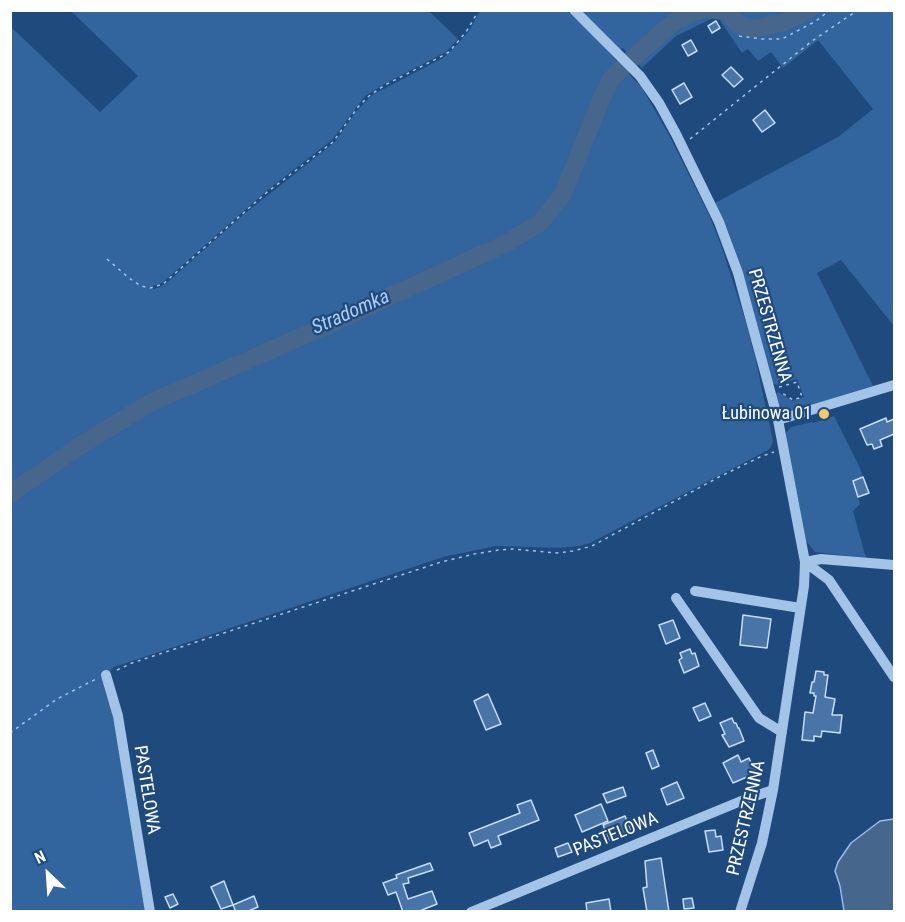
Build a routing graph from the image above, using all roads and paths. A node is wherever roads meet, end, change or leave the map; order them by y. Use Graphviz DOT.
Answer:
graph roads {
  1 [pos="479,10"];
  2 [pos="574,10"];
  3 [pos="830,10"];
  4 [pos="861,10"];
  5 [pos="739,36"];
  6 [pos="682,145"];
  7 [pos="107,258"];
  8 [pos="894,385"];
  9 [pos="770,391"];
  10 [pos="778,420"];
  11 [pos="784,449"];
  12 [pos="805,562"];
  13 [pos="894,565"];
  14 [pos="694,591"];
  15 [pos="676,598"];
  16 [pos="801,608"];
  17 [pos="106,675"];
  18 [pos="894,677"];
  19 [pos="782,732"];
  20 [pos="10,734"];
  21 [pos="773,790"];
  22 [pos="150,912"];
  23 [pos="471,912"];
  24 [pos="740,912"];
  1 -- 7 [label="path"];
  2 -- 6 [label="street, PRZESTRZENNA"];
  3 -- 5 [label="path"];
  4 -- 6 [label="path"];
  6 -- 9 [label="street, PRZESTRZENNA"];
  8 -- 10 [label="street"];
  9 -- 9 [label="path"];
  9 -- 10 [label="street, PRZESTRZENNA"];
  10 -- 11 [label="street, PRZESTRZENNA"];
  11 -- 12 [label="street, PRZESTRZENNA"];
  11 -- 17 [label="path"];
  12 -- 13 [label="street"];
  12 -- 16 [label="street, PRZESTRZENNA"];
  12 -- 18 [label="street"];
  14 -- 16 [label="street"];
  15 -- 19 [label="street"];
  16 -- 19 [label="street, PRZESTRZENNA"];
  17 -- 20 [label="path"];
  17 -- 22 [label="street, PASTELOWA"];
  19 -- 21 [label="street, PRZESTRZENNA"];
  21 -- 23 [label="street, PASTELOWA"];
  21 -- 24 [label="street, PRZESTRZENNA"];
}
